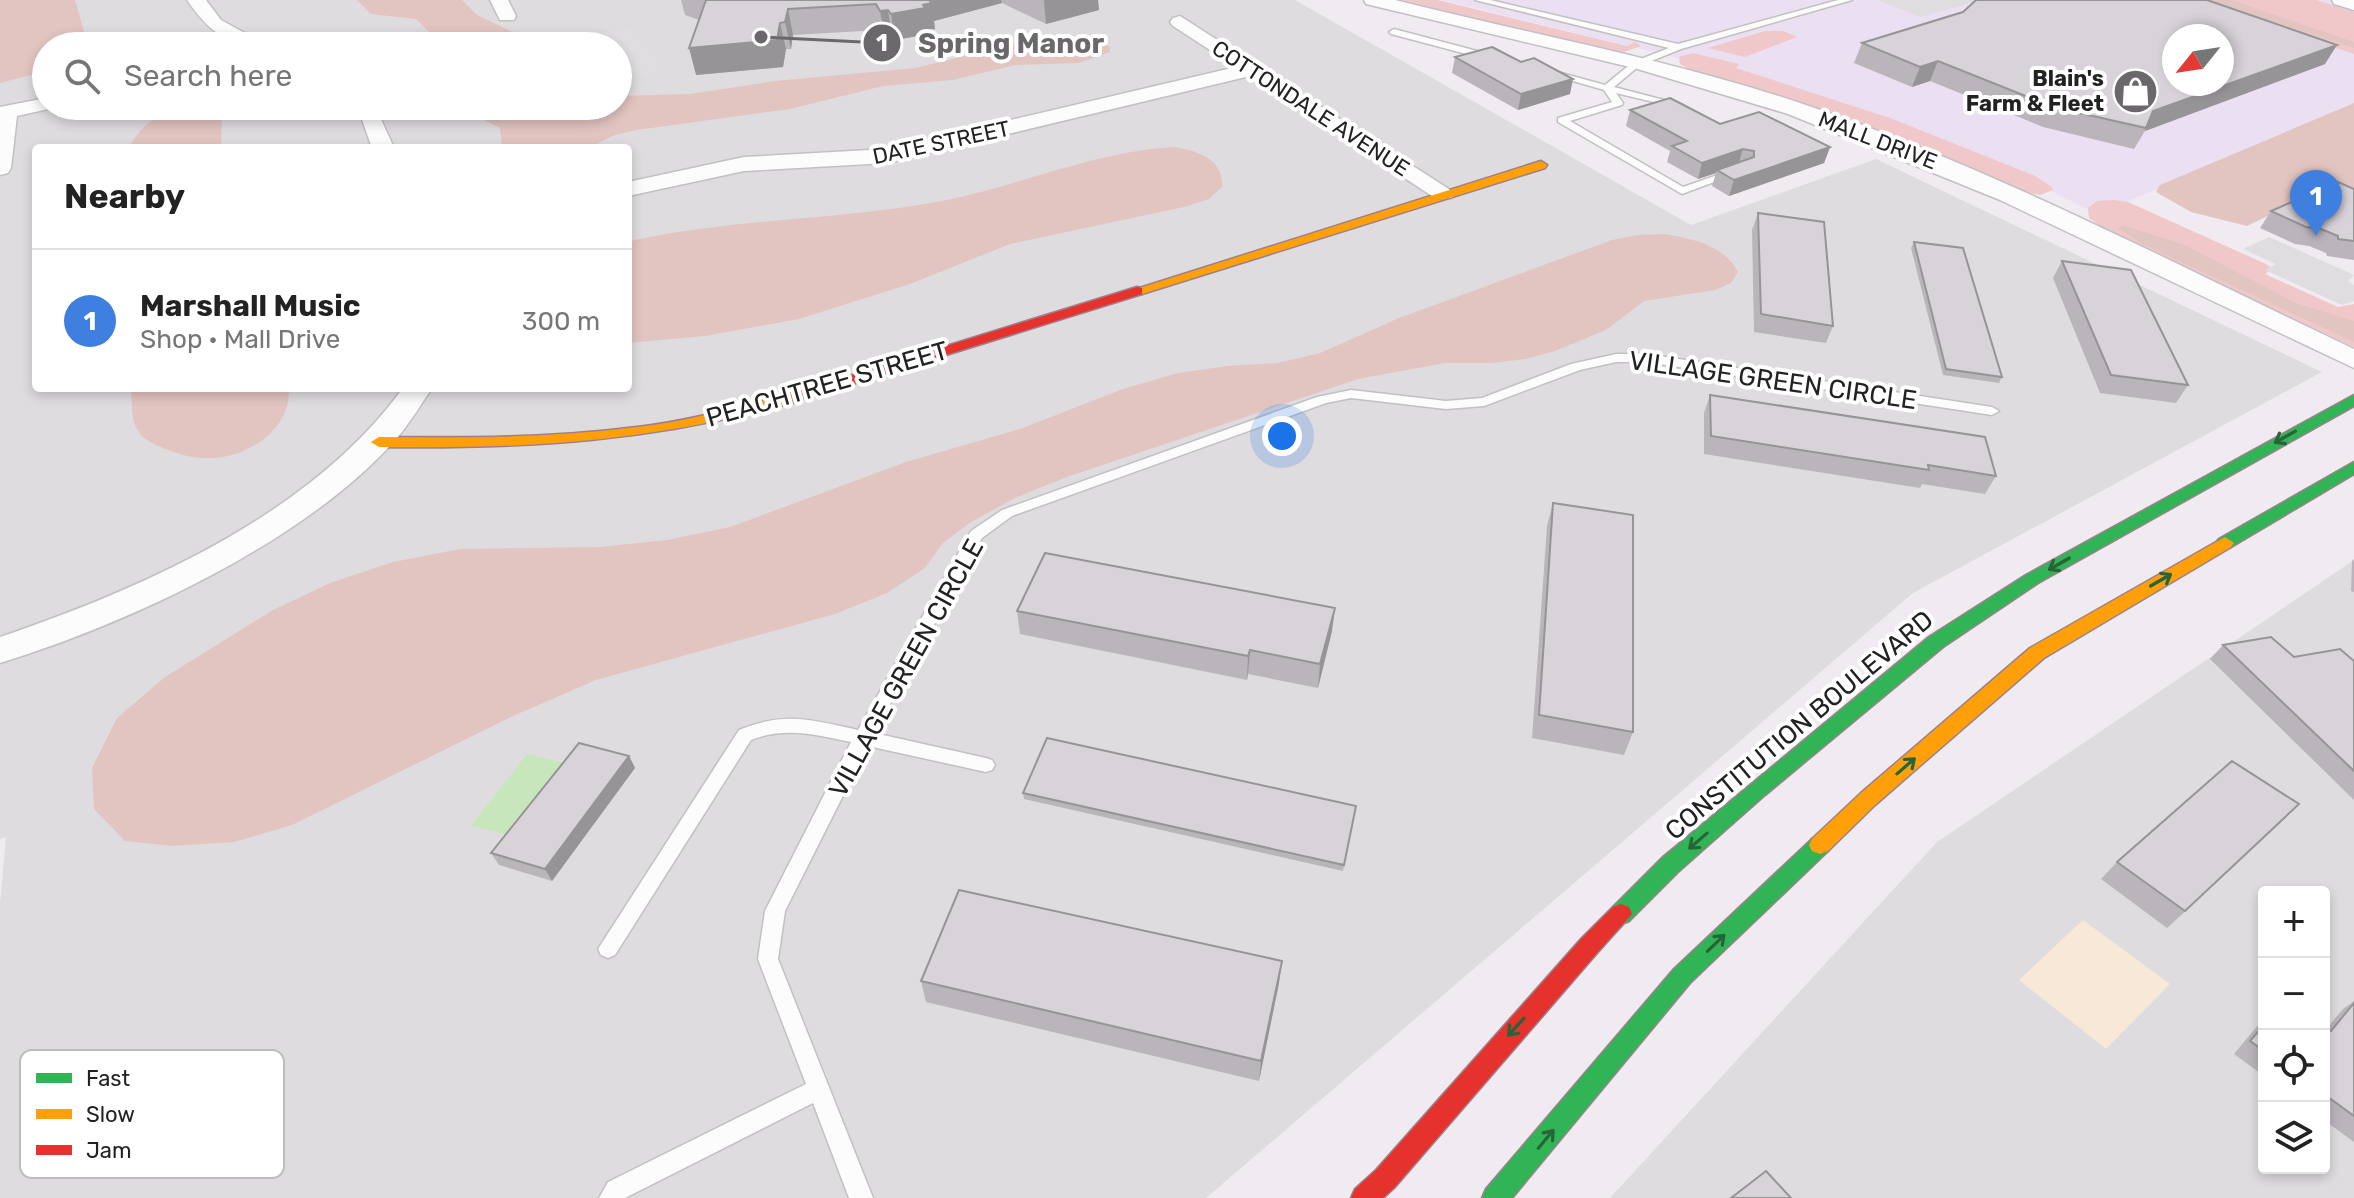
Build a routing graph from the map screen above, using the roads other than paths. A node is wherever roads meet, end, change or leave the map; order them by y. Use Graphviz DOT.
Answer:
graph roads {
  1 [pos="196,0"];
  2 [pos="1373,0"];
  3 [pos="1479,0"];
  4 [pos="1848,0"];
  5 [pos="2341,0"];
  6 [pos="2354,4"];
  7 [pos="1180,22"];
  8 [pos="228,32"];
  9 [pos="1394,32"];
  10 [pos="1678,47"];
  11 [pos="1501,60"];
  12 [pos="1636,64"];
  13 [pos="1250,70"];
  14 [pos="1546,72"];
  15 [pos="1607,88"];
  16 [pos="32,107"];
  17 [pos="1694,111"];
  18 [pos="4,112"];
  19 [pos="373,120"];
  20 [pos="382,144"];
  21 [pos="1541,165"];
  22 [pos="0,168"];
  23 [pos="1743,170"];
  24 [pos="632,188"];
  25 [pos="1443,193"];
  26 [pos="2354,360"];
  27 [pos="415,392"];
  28 [pos="2354,400"];
  29 [pos="1992,411"];
  30 [pos="379,442"];
  31 [pos="2354,467"];
  32 [pos="0,650"];
  33 [pos="864,736"];
  34 [pos="986,765"];
  35 [pos="608,949"];
  36 [pos="819,1089"];
  37 [pos="611,1198"];
  38 [pos="861,1198"];
  39 [pos="1364,1198"];
  40 [pos="1495,1198"];
  1 -- 8 [label="street"];
  2 -- 12 [label="street, MALL DRIVE"];
  3 -- 10 [label="lane"];
  4 -- 10 [label="lane"];
  5 -- 6 [label="street"];
  7 -- 13 [label="street, COTTONDALE AVENUE"];
  9 -- 11 [label="lane"];
  10 -- 12 [label="lane"];
  12 -- 15 [label="lane"];
  12 -- 26 [label="street, MALL DRIVE"];
  13 -- 24 [label="street, DATE STREET"];
  13 -- 25 [label="street, COTTONDALE AVENUE"];
  14 -- 15 [label="lane"];
  15 -- 17 [label="lane"];
  15 -- 23 [label="lane"];
  16 -- 18 [label="street"];
  18 -- 22 [label="street"];
  19 -- 20 [label="street"];
  21 -- 25 [label="street, PEACHTREE STREET"];
  25 -- 30 [label="street, PEACHTREE STREET"];
  27 -- 30 [label="street"];
  28 -- 39 [label="street, CONSTITUTION BOULEVARD, one-way"];
  29 -- 33 [label="lane, VILLAGE GREEN CIRCLE"];
  30 -- 32 [label="street"];
  40 -- 31 [label="street, one-way"];
  33 -- 34 [label="lane"];
  33 -- 35 [label="lane"];
  33 -- 36 [label="lane, VILLAGE GREEN CIRCLE"];
  36 -- 37 [label="lane"];
  36 -- 38 [label="lane, VILLAGE GREEN CIRCLE"];
}
